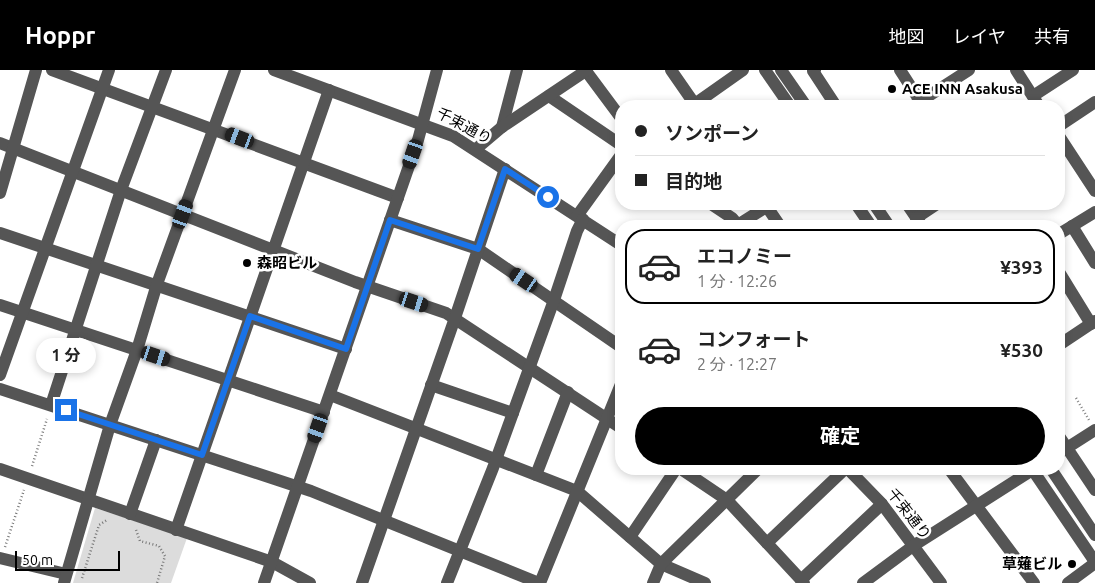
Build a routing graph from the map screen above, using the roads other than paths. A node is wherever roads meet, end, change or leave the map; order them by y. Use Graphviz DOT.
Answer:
graph roads {
  1 [pos="36,70"];
  2 [pos="52,70"];
  3 [pos="109,70"];
  4 [pos="166,70"];
  5 [pos="235,70"];
  6 [pos="274,70"];
  7 [pos="437,70"];
  8 [pos="517,70"];
  9 [pos="586,70"];
  10 [pos="671,70"];
  11 [pos="743,70"];
  12 [pos="765,70"];
  13 [pos="781,70"];
  14 [pos="814,70"];
  15 [pos="900,70"];
  16 [pos="969,70"];
  17 [pos="1016,70"];
  18 [pos="1073,70"];
  19 [pos="304,75"];
  20 [pos="103,88"];
  21 [pos="329,90"];
  22 [pos="549,96"];
  23 [pos="690,100"];
  24 [pos="702,100"];
  25 [pos="786,100"];
  26 [pos="802,100"];
  27 [pos="832,100"];
  28 [pos="915,100"];
  29 [pos="923,100"];
  30 [pos="1035,100"];
  31 [pos="1037,100"];
  32 [pos="1095,102"];
  33 [pos="152,105"];
  34 [pos="615,110"];
  35 [pos="1065,122"];
  36 [pos="422,123"];
  37 [pos="502,127"];
  38 [pos="214,129"];
  39 [pos="615,141"];
  40 [pos="0,143"];
  41 [pos="1065,145"];
  42 [pos="13,149"];
  43 [pos="476,149"];
  44 [pos="304,162"];
  45 [pos="615,163"];
  46 [pos="505,169"];
  47 [pos="72,171"];
  48 [pos="121,190"];
  49 [pos="1095,191"];
  50 [pos="0,193"];
  51 [pos="398,198"];
  52 [pos="720,210"];
  53 [pos="760,210"];
  54 [pos="931,210"];
  55 [pos="1095,212"];
  56 [pos="183,214"];
  57 [pos="580,217"];
  58 [pos="390,220"];
  59 [pos="733,220"];
  60 [pos="744,220"];
  61 [pos="921,220"];
  62 [pos="1072,226"];
  63 [pos="1065,230"];
  64 [pos="0,233"];
  65 [pos="615,241"];
  66 [pos="44,248"];
  67 [pos="478,249"];
  68 [pos="273,250"];
  69 [pos="1095,263"];
  70 [pos="97,266"];
  71 [pos="1065,281"];
  72 [pos="157,284"];
  73 [pos="367,286"];
  74 [pos="554,300"];
  75 [pos="0,305"];
  76 [pos="22,312"];
  77 [pos="250,316"];
  78 [pos="455,318"];
  79 [pos="1093,322"];
  80 [pos="76,330"];
  81 [pos="1065,341"];
  82 [pos="615,343"];
  83 [pos="346,349"];
  84 [pos="137,350"];
  85 [pos="529,366"];
  86 [pos="0,375"];
  87 [pos="228,379"];
  88 [pos="431,386"];
  89 [pos="0,389"];
  90 [pos="568,392"];
  91 [pos="330,395"];
  92 [pos="615,399"];
  93 [pos="51,405"];
  94 [pos="324,412"];
  95 [pos="513,413"];
  96 [pos="607,418"];
  97 [pos="615,424"];
  98 [pos="110,425"];
  99 [pos="416,428"];
  100 [pos="1095,430"];
  101 [pos="156,440"];
  102 [pos="1065,450"];
  103 [pos="1065,453"];
  104 [pos="202,455"];
  105 [pos="497,458"];
  106 [pos="0,470"];
  107 [pos="536,475"];
  108 [pos="672,475"];
  109 [pos="690,475"];
  110 [pos="752,475"];
  111 [pos="840,475"];
  112 [pos="852,475"];
  113 [pos="953,475"];
  114 [pos="1024,475"];
  115 [pos="1037,475"];
  116 [pos="1055,475"];
  117 [pos="298,487"];
  118 [pos="1095,490"];
  119 [pos="577,491"];
  120 [pos="88,500"];
  121 [pos="727,500"];
  122 [pos="882,504"];
  123 [pos="976,506"];
  124 [pos="130,520"];
  125 [pos="383,521"];
  126 [pos="176,530"];
  127 [pos="1095,535"];
  128 [pos="630,537"];
  129 [pos="767,543"];
  130 [pos="913,546"];
  131 [pos="459,552"];
  132 [pos="0,558"];
  133 [pos="272,562"];
  134 [pos="1095,562"];
  135 [pos="661,564"];
  136 [pos="65,579"];
  137 [pos="802,581"];
  138 [pos="264,583"];
  139 [pos="310,583"];
  140 [pos="362,583"];
  141 [pos="446,583"];
  142 [pos="540,583"];
  143 [pos="653,583"];
  144 [pos="705,583"];
  145 [pos="863,583"];
  146 [pos="940,583"];
  147 [pos="1034,583"];
  148 [pos="1068,583"];
  1 -- 42 [label="street"];
  2 -- 20 [label="street"];
  3 -- 20 [label="street"];
  4 -- 33 [label="street"];
  5 -- 38 [label="street"];
  6 -- 19 [label="street, 千束通り"];
  7 -- 36 [label="street"];
  8 -- 37 [label="street"];
  9 -- 22 [label="street"];
  9 -- 34 [label="street"];
  10 -- 23 [label="street"];
  11 -- 24 [label="street"];
  12 -- 25 [label="street"];
  13 -- 26 [label="street"];
  14 -- 27 [label="street"];
  15 -- 28 [label="street"];
  16 -- 29 [label="street"];
  17 -- 30 [label="street"];
  18 -- 31 [label="street"];
  19 -- 21 [label="street, 千束通り"];
  20 -- 33 [label="street"];
  20 -- 47 [label="street"];
  21 -- 36 [label="street, 千束通り"];
  21 -- 44 [label="street"];
  22 -- 37 [label="street"];
  22 -- 39 [label="street"];
  32 -- 35 [label="street"];
  33 -- 38 [label="street"];
  33 -- 48 [label="street"];
  36 -- 43 [label="street, 千束通り"];
  36 -- 51 [label="street"];
  37 -- 43 [label="street"];
  38 -- 44 [label="street"];
  38 -- 56 [label="street"];
  40 -- 42 [label="street"];
  41 -- 49 [label="street"];
  42 -- 47 [label="street"];
  42 -- 50 [label="street"];
  43 -- 46 [label="street, 千束通り"];
  44 -- 51 [label="street"];
  44 -- 68 [label="street"];
  45 -- 57 [label="street"];
  46 -- 57 [label="street, 千束通り"];
  46 -- 67 [label="street"];
  47 -- 48 [label="street"];
  47 -- 66 [label="street"];
  48 -- 56 [label="street"];
  48 -- 70 [label="street"];
  51 -- 58 [label="street"];
  52 -- 59 [label="street"];
  53 -- 60 [label="street"];
  54 -- 61 [label="street"];
  55 -- 62 [label="street"];
  56 -- 68 [label="street"];
  56 -- 72 [label="street"];
  57 -- 65 [label="street, 千束通り"];
  57 -- 74 [label="street"];
  58 -- 67 [label="street"];
  58 -- 73 [label="street"];
  62 -- 63 [label="street"];
  62 -- 69 [label="street"];
  64 -- 66 [label="street"];
  66 -- 70 [label="street"];
  66 -- 76 [label="street"];
  67 -- 74 [label="street"];
  67 -- 78 [label="street"];
  68 -- 73 [label="street"];
  68 -- 77 [label="street"];
  70 -- 72 [label="street"];
  70 -- 80 [label="street"];
  71 -- 79 [label="street"];
  72 -- 77 [label="street"];
  72 -- 84 [label="street"];
  73 -- 78 [label="street"];
  73 -- 83 [label="street"];
  74 -- 82 [label="street"];
  74 -- 85 [label="street"];
  75 -- 76 [label="street"];
  76 -- 80 [label="street"];
  76 -- 86 [label="street"];
  77 -- 83 [label="street"];
  77 -- 87 [label="street"];
  78 -- 85 [label="street"];
  78 -- 88 [label="street"];
  79 -- 81 [label="street"];
  80 -- 84 [label="street"];
  80 -- 93 [label="street"];
  83 -- 91 [label="street"];
  84 -- 87 [label="street"];
  84 -- 98 [label="street"];
  85 -- 90 [label="street"];
  85 -- 95 [label="street"];
  87 -- 94 [label="street"];
  87 -- 104 [label="street"];
  88 -- 95 [label="street"];
  88 -- 99 [label="street"];
  89 -- 93 [label="street"];
  90 -- 96 [label="street"];
  90 -- 107 [label="street"];
  91 -- 94 [label="street"];
  91 -- 99 [label="street"];
  92 -- 96 [label="street"];
  93 -- 98 [label="street"];
  94 -- 117 [label="street"];
  95 -- 105 [label="street"];
  96 -- 97 [label="street"];
  96 -- 119 [label="street"];
  98 -- 101 [label="street"];
  98 -- 120 [label="street"];
  99 -- 105 [label="street"];
  99 -- 125 [label="street"];
  100 -- 102 [label="street"];
  101 -- 104 [label="street"];
  101 -- 124 [label="street"];
  103 -- 118 [label="street"];
  104 -- 117 [label="street"];
  104 -- 126 [label="street"];
  105 -- 107 [label="street"];
  105 -- 131 [label="street"];
  106 -- 120 [label="street"];
  107 -- 119 [label="street"];
  108 -- 128 [label="street"];
  109 -- 121 [label="street"];
  110 -- 121 [label="street"];
  111 -- 129 [label="street"];
  112 -- 122 [label="street, 千束通り"];
  113 -- 123 [label="street"];
  114 -- 123 [label="street"];
  115 -- 134 [label="street"];
  116 -- 127 [label="street"];
  117 -- 125 [label="street"];
  117 -- 133 [label="street"];
  119 -- 128 [label="street"];
  119 -- 142 [label="street"];
  120 -- 124 [label="street"];
  120 -- 136 [label="street"];
  121 -- 129 [label="street"];
  121 -- 135 [label="street"];
  122 -- 130 [label="street, 千束通り"];
  122 -- 137 [label="street"];
  123 -- 130 [label="street"];
  123 -- 147 [label="street"];
  124 -- 126 [label="street"];
  125 -- 131 [label="street"];
  125 -- 140 [label="street"];
  126 -- 133 [label="street"];
  128 -- 135 [label="street"];
  129 -- 137 [label="street"];
  130 -- 145 [label="street"];
  130 -- 146 [label="street, 千束通り"];
  131 -- 141 [label="street"];
  131 -- 142 [label="street"];
  132 -- 136 [label="street"];
  133 -- 138 [label="street"];
  133 -- 139 [label="street"];
  134 -- 148 [label="street"];
  135 -- 143 [label="street"];
  135 -- 144 [label="street"];
}
